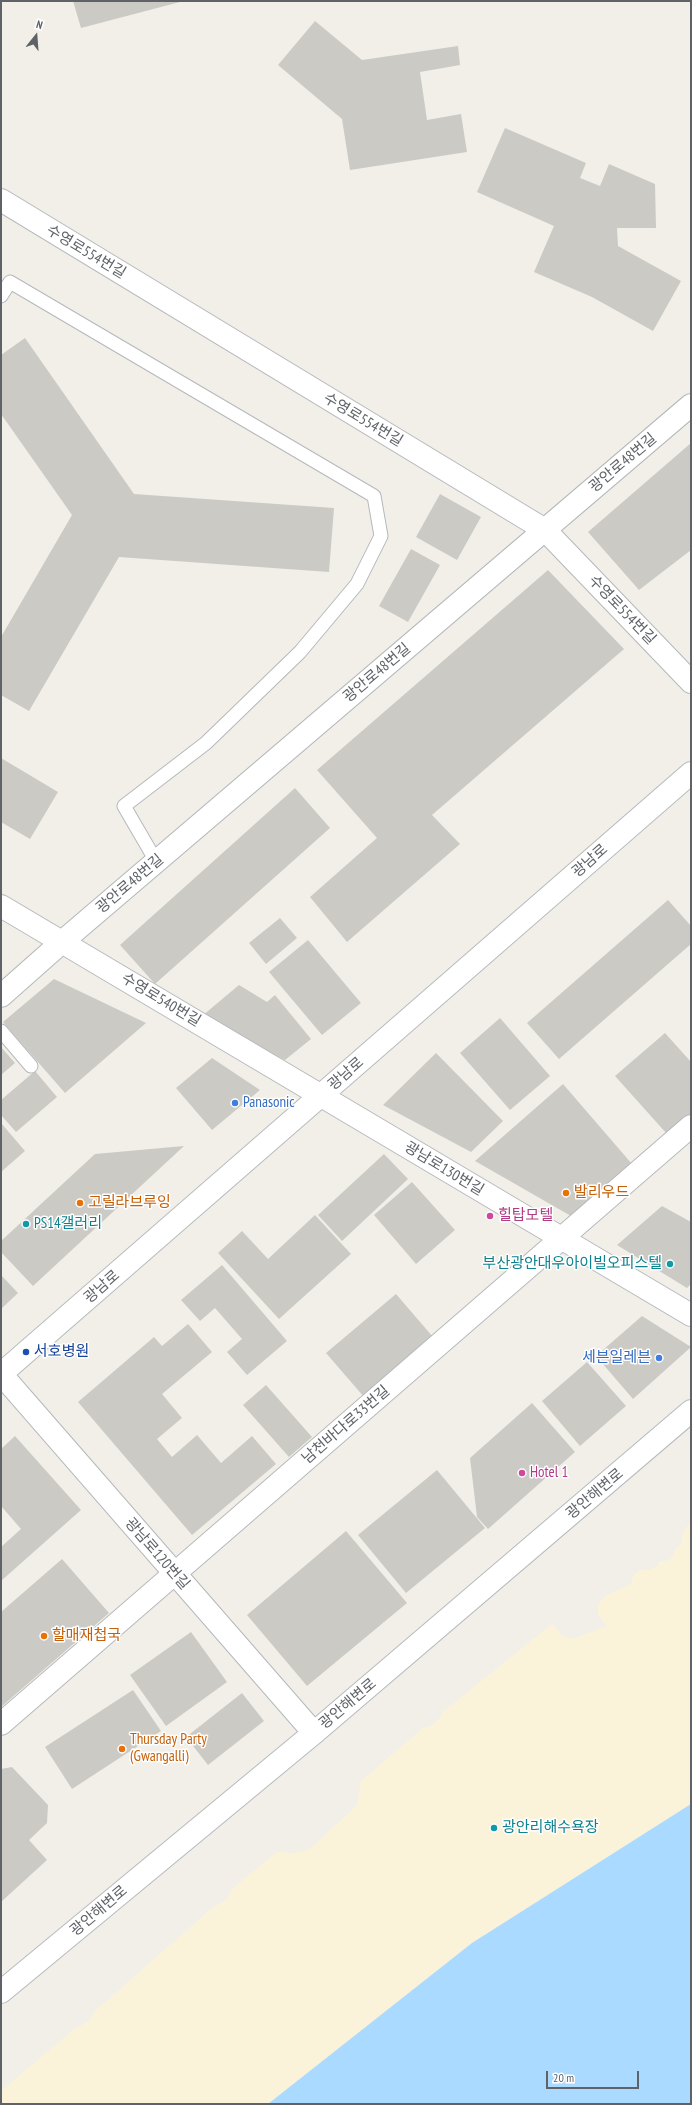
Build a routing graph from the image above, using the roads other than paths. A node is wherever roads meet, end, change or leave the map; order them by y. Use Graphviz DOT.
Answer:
graph roads {
  1 [pos="1,200"];
  2 [pos="1,296"];
  3 [pos="691,405"];
  4 [pos="545,530"];
  5 [pos="691,682"];
  6 [pos="691,773"];
  7 [pos="156,861"];
  8 [pos="1,906"];
  9 [pos="62,942"];
  10 [pos="1,996"];
  11 [pos="1,1031"];
  12 [pos="31,1066"];
  13 [pos="322,1095"];
  14 [pos="691,1126"];
  15 [pos="560,1239"];
  16 [pos="691,1315"];
  17 [pos="1,1374"];
  18 [pos="691,1411"];
  19 [pos="174,1574"];
  20 [pos="1,1724"];
  21 [pos="314,1734"];
  22 [pos="1,1992"];
  1 -- 4 [label="street, 수영로554번길"];
  2 -- 7 [label="lane"];
  3 -- 4 [label="street, 광안로48번길"];
  4 -- 5 [label="street, 수영로554번길"];
  4 -- 7 [label="street, 광안로48번길"];
  6 -- 13 [label="street, 광남로"];
  7 -- 9 [label="street, 광안로48번길"];
  8 -- 9 [label="street, 수영로540번길"];
  9 -- 10 [label="street, 광안로48번길"];
  9 -- 13 [label="street, 수영로540번길"];
  11 -- 12 [label="lane"];
  13 -- 15 [label="street, 광남로130번길"];
  13 -- 17 [label="street, 광남로"];
  14 -- 15 [label="street, 남천바다로33번길"];
  15 -- 16 [label="street, 광남로130번길"];
  15 -- 19 [label="street, 남천바다로33번길"];
  17 -- 19 [label="street, 광남로120번길"];
  18 -- 21 [label="street, 광안해변로"];
  19 -- 20 [label="street, 남천바다로33번길"];
  19 -- 21 [label="street, 광남로120번길"];
  21 -- 22 [label="street, 광안해변로"];
}
